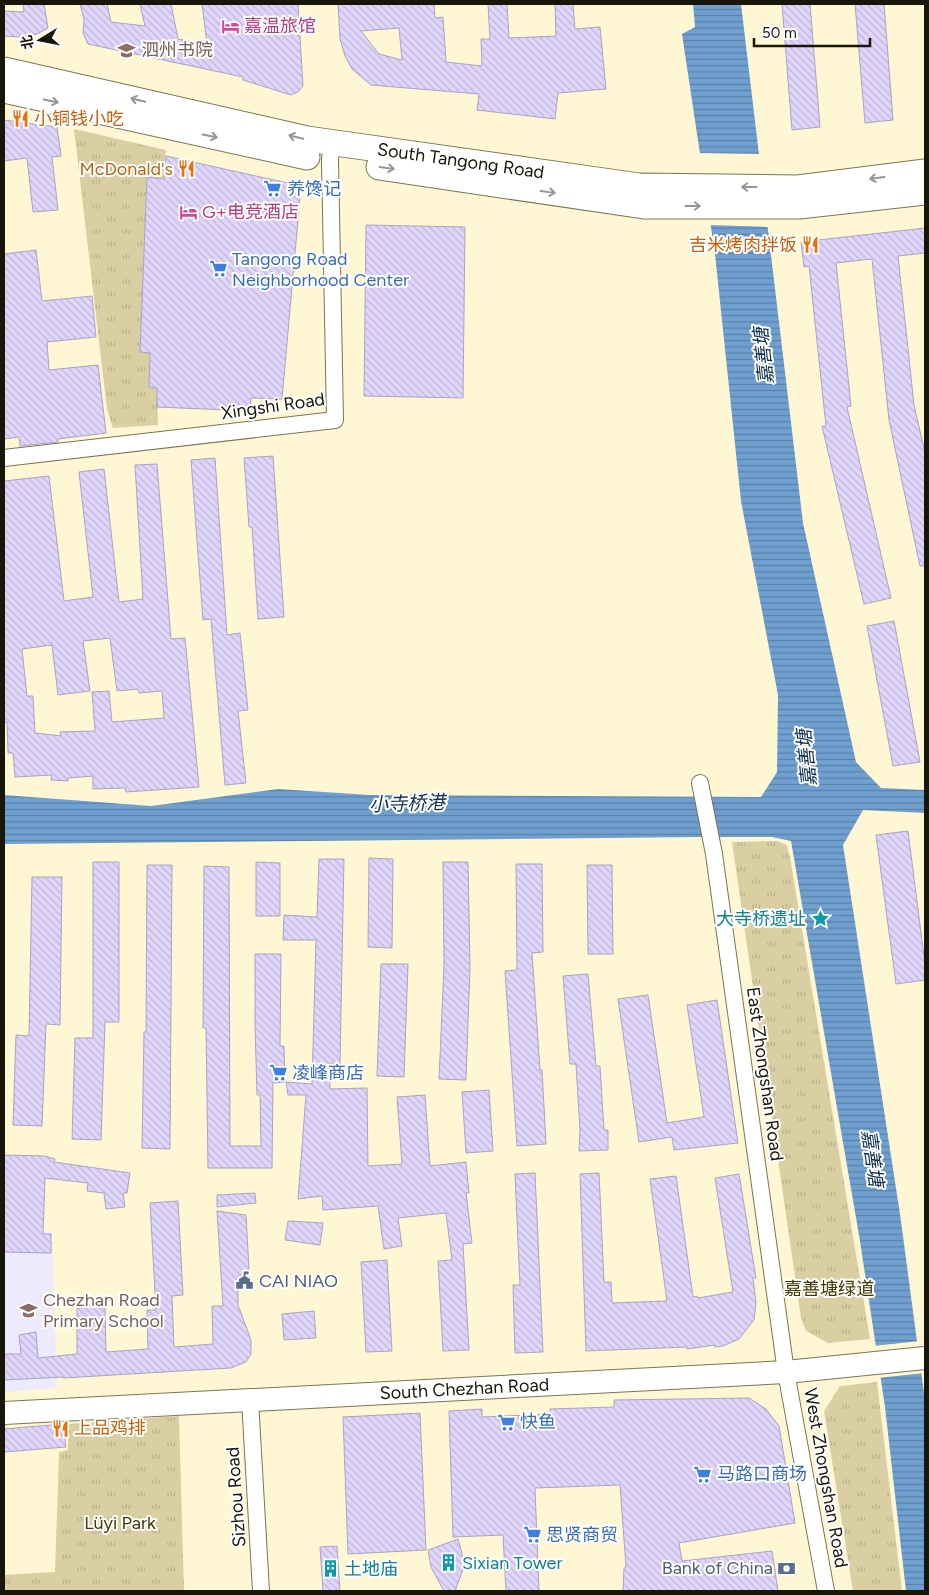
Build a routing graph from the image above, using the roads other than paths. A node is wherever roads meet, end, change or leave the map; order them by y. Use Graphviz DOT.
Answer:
graph roads {
  1 [pos="4,70"];
  2 [pos="4,90"];
  3 [pos="331,151"];
  4 [pos="925,172"];
  5 [pos="925,192"];
  6 [pos="798,197"];
  7 [pos="4,458"];
  8 [pos="700,783"];
  9 [pos="925,1358"];
  10 [pos="786,1372"];
  11 [pos="250,1400"];
  12 [pos="4,1413"];
  13 [pos="261,1591"];
  14 [pos="826,1591"];
  3 -- 1 [label="main road, South Tangong Road, one-way"];
  2 -- 3 [label="main road, South Tangong Road, one-way"];
  3 -- 6 [label="main road, South Tangong Road"];
  3 -- 7 [label="street, Xingshi Road"];
  4 -- 6 [label="main road, South Tangong Road, one-way"];
  5 -- 6 [label="main road, South Tangong Road"];
  8 -- 10 [label="street, East Zhongshan Road"];
  9 -- 10 [label="street, South Chezhan Road"];
  10 -- 11 [label="street, South Chezhan Road"];
  10 -- 14 [label="street, West Zhongshan Road"];
  11 -- 12 [label="street, South Chezhan Road"];
  11 -- 13 [label="street, Sizhou Road"];
}
